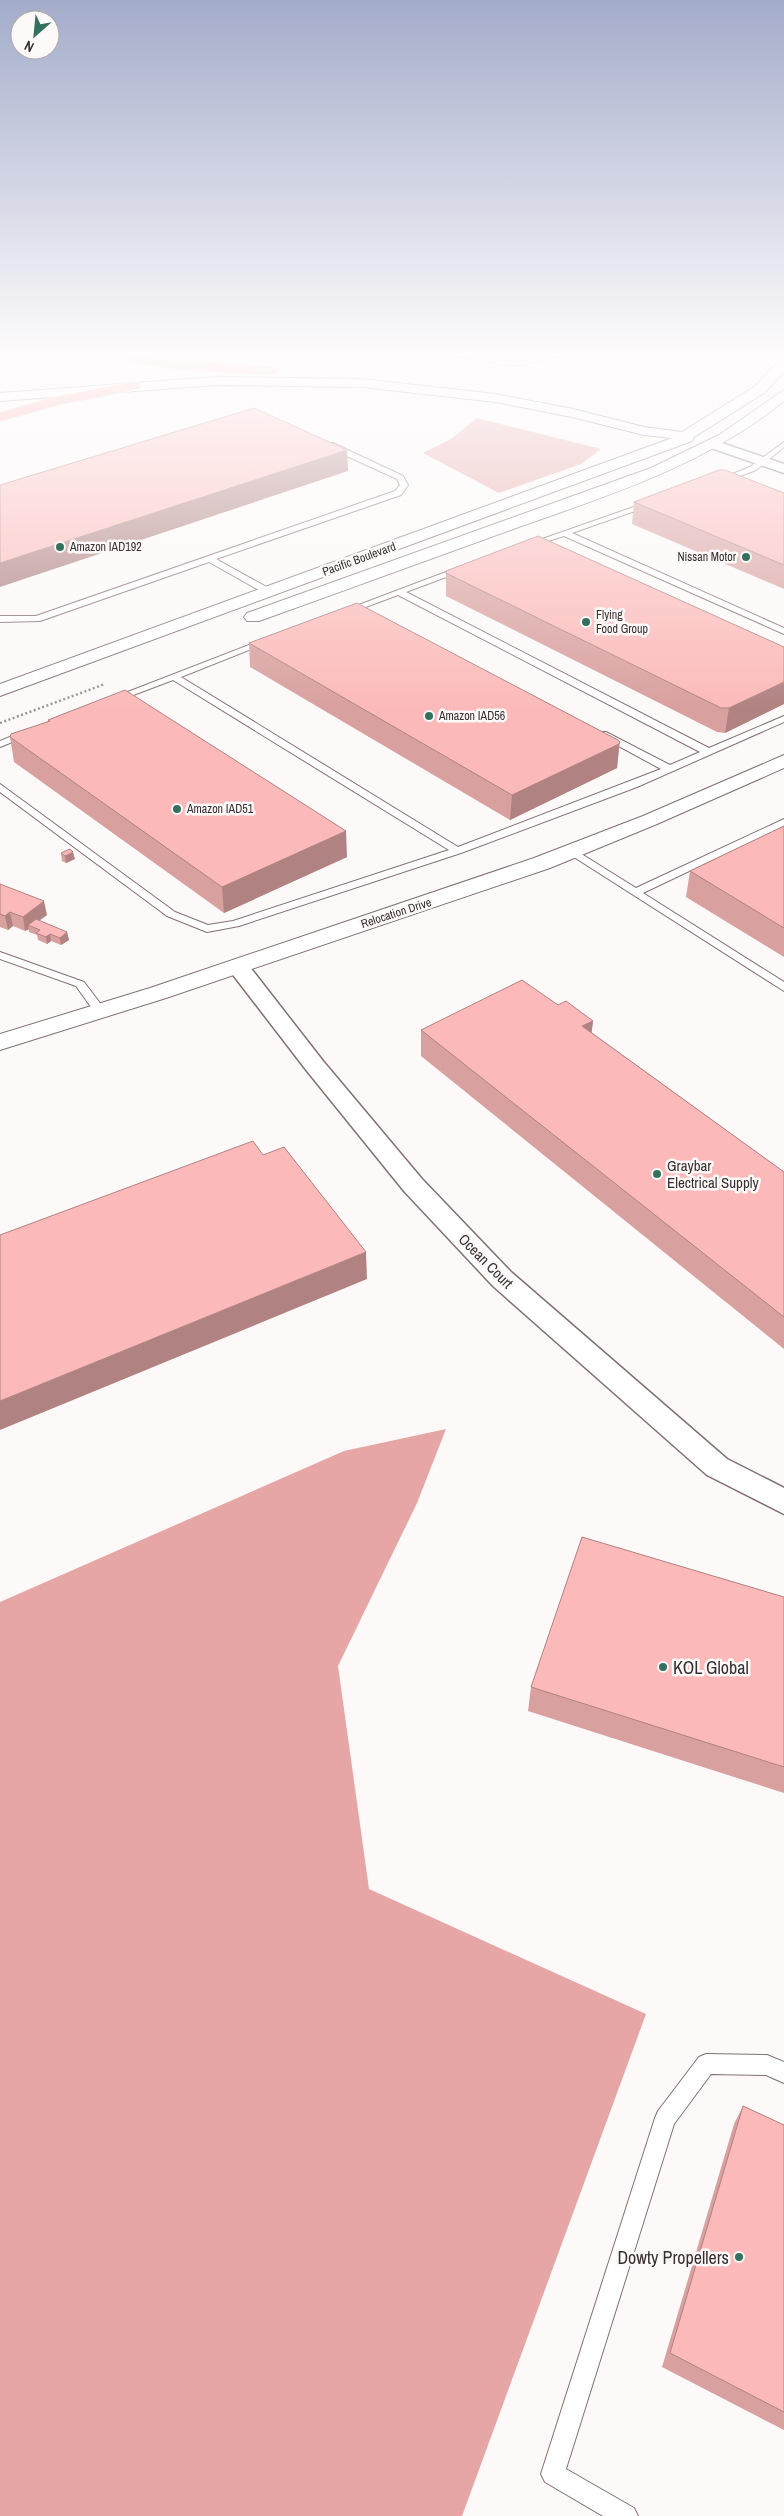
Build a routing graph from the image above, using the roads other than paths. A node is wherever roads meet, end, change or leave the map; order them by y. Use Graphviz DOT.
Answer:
graph roads {
  1 [pos="392,474"];
  2 [pos="589,474"];
  3 [pos="644,474"];
  4 [pos="735,474"];
  5 [pos="726,478"];
  6 [pos="708,484"];
  7 [pos="743,485"];
  8 [pos="664,500"];
  9 [pos="565,533"];
  10 [pos="519,548"];
  11 [pos="210,559"];
  12 [pos="473,564"];
  13 [pos="398,591"];
  14 [pos="268,592"];
  15 [pos="332,616"];
  16 [pos="0,619"];
  17 [pos="241,622"];
  18 [pos="784,632"];
  19 [pos="276,638"];
  20 [pos="174,677"];
  21 [pos="0,690"];
  22 [pos="100,705"];
  23 [pos="784,719"];
  24 [pos="36,730"];
  25 [pos="598,732"];
  26 [pos="0,744"];
  27 [pos="708,752"];
  28 [pos="784,761"];
  29 [pos="669,769"];
  30 [pos="0,787"];
  31 [pos="784,822"];
  32 [pos="457,851"];
  33 [pos="571,852"];
  34 [pos="635,892"];
  35 [pos="0,955"];
  36 [pos="238,967"];
  37 [pos="784,987"];
  38 [pos="100,1011"];
  39 [pos="0,1042"];
  40 [pos="784,1502"];
  41 [pos="784,2073"];
  42 [pos="626,2516"];
  1 -- 11 [label="lane"];
  2 -- 14 [label="main road, Pacific Boulevard"];
  3 -- 17 [label="main road, Pacific Boulevard"];
  4 -- 5 [label="lane"];
  5 -- 6 [label="lane"];
  5 -- 7 [label="lane"];
  8 -- 9 [label="lane"];
  9 -- 10 [label="lane"];
  9 -- 18 [label="lane"];
  11 -- 14 [label="lane"];
  11 -- 16 [label="lane"];
  12 -- 13 [label="lane"];
  13 -- 15 [label="lane"];
  13 -- 27 [label="lane"];
  14 -- 21 [label="main road, Pacific Boulevard"];
  19 -- 20 [label="lane"];
  20 -- 22 [label="lane"];
  20 -- 32 [label="lane"];
  23 -- 27 [label="lane"];
  24 -- 26 [label="lane"];
  25 -- 29 [label="lane"];
  27 -- 29 [label="lane"];
  28 -- 33 [label="main road, Relocation Drive"];
  29 -- 32 [label="lane"];
  30 -- 32 [label="lane"];
  31 -- 34 [label="lane"];
  33 -- 34 [label="lane"];
  33 -- 36 [label="main road, Relocation Drive"];
  34 -- 37 [label="lane"];
  35 -- 38 [label="lane"];
  36 -- 38 [label="main road, Relocation Drive"];
  36 -- 40 [label="street, Ocean Court"];
  38 -- 39 [label="main road, Relocation Drive"];
  41 -- 42 [label="lane"];
}
